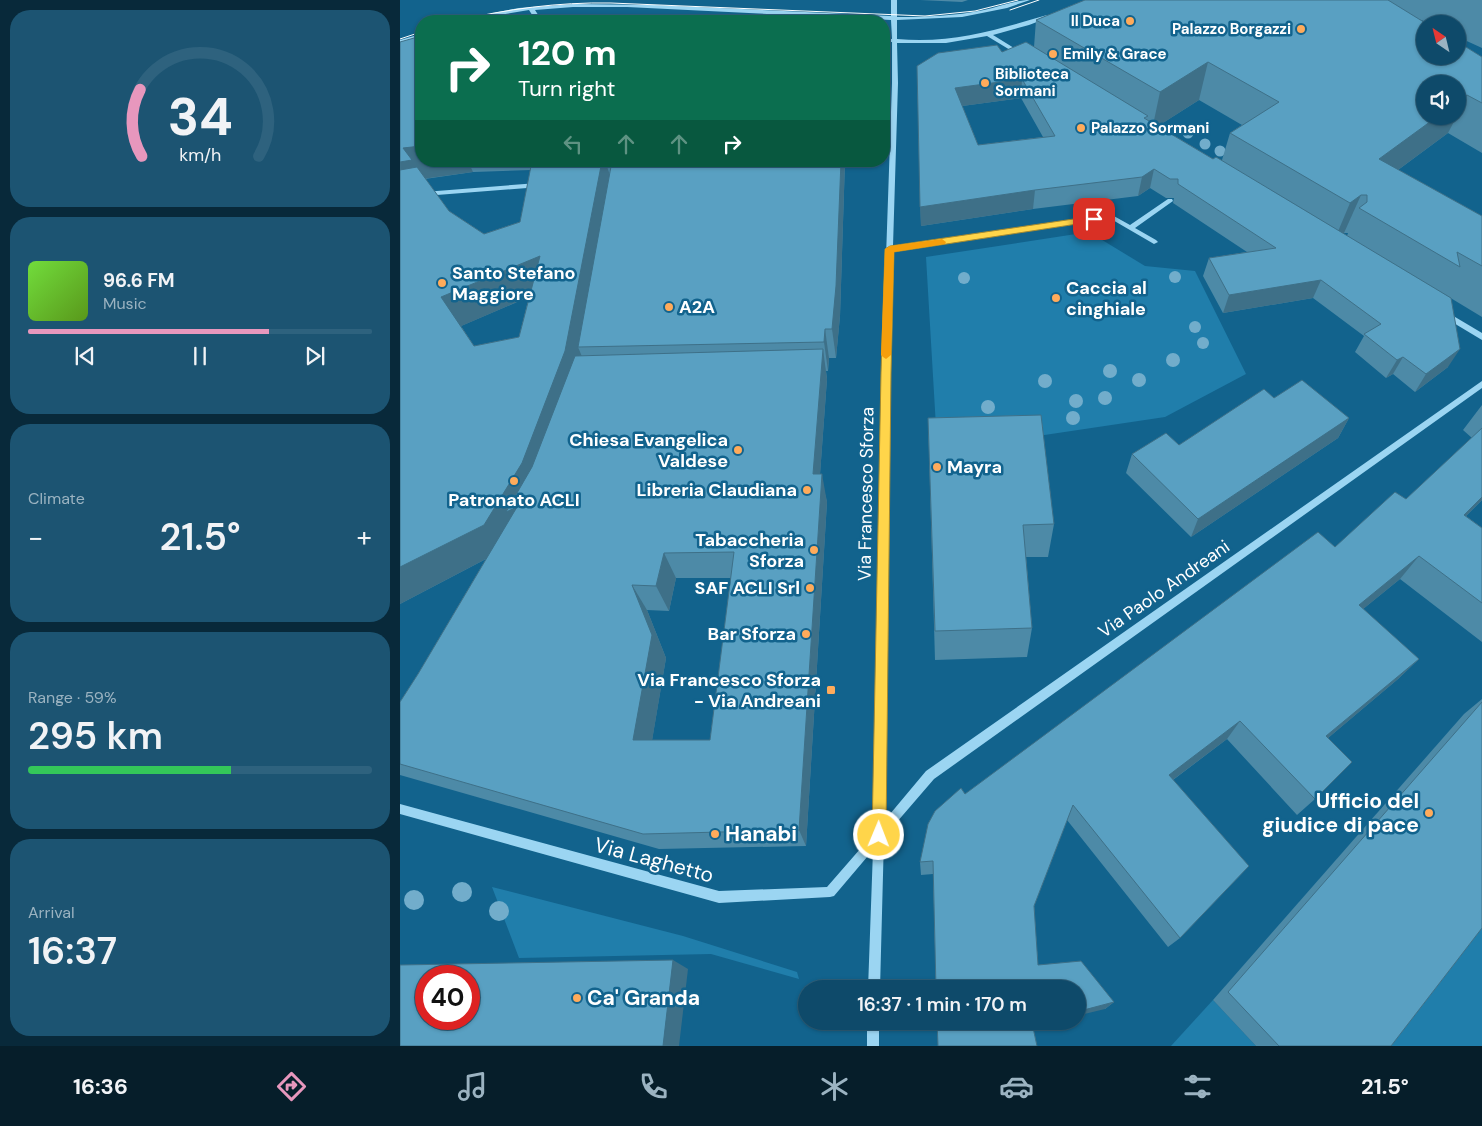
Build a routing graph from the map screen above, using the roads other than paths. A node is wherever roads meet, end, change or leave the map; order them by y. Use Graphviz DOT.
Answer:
graph roads {
  1 [pos="894,0"];
  2 [pos="1027,0"];
  3 [pos="660,7"];
  4 [pos="532,10"];
  5 [pos="1054,14"];
  6 [pos="491,15"];
  7 [pos="535,15"];
  8 [pos="830,15"];
  9 [pos="890,18"];
  10 [pos="894,18"];
  11 [pos="989,35"];
  12 [pos="415,38"];
  13 [pos="890,41"];
  14 [pos="400,42"];
  15 [pos="894,42"];
  16 [pos="1029,59"];
  17 [pos="550,185"];
  18 [pos="415,196"];
  19 [pos="1170,201"];
  20 [pos="1130,228"];
  21 [pos="1154,242"];
  22 [pos="890,249"];
  23 [pos="1441,311"];
  24 [pos="1482,336"];
  25 [pos="1482,384"];
  26 [pos="400,810"];
  27 [pos="879,835"];
  28 [pos="874,980"];
  29 [pos="873,1030"];
  30 [pos="873,1046"];
  1 -- 10 [label="street, Via Francesco Sforza"];
  2 -- 10 [label="street"];
  3 -- 4 [label="street"];
  3 -- 8 [label="street"];
  4 -- 6 [label="street"];
  4 -- 7 [label="street"];
  5 -- 11 [label="street"];
  9 -- 10 [label="street"];
  10 -- 15 [label="street, Via Francesco Sforza"];
  11 -- 15 [label="street"];
  11 -- 16 [label="street"];
  12 -- 14 [label="street"];
  13 -- 15 [label="street"];
  15 -- 22 [label="street, Via Francesco Sforza"];
  17 -- 18 [label="street"];
  19 -- 20 [label="street"];
  20 -- 21 [label="street"];
  20 -- 22 [label="street"];
  22 -- 27 [label="street, Via Francesco Sforza"];
  23 -- 24 [label="street"];
  25 -- 27 [label="street, Via Paolo Andreani"];
  26 -- 27 [label="street, Via Laghetto"];
  27 -- 28 [label="street, Via Francesco Sforza"];
  29 -- 30 [label="street"];
}
